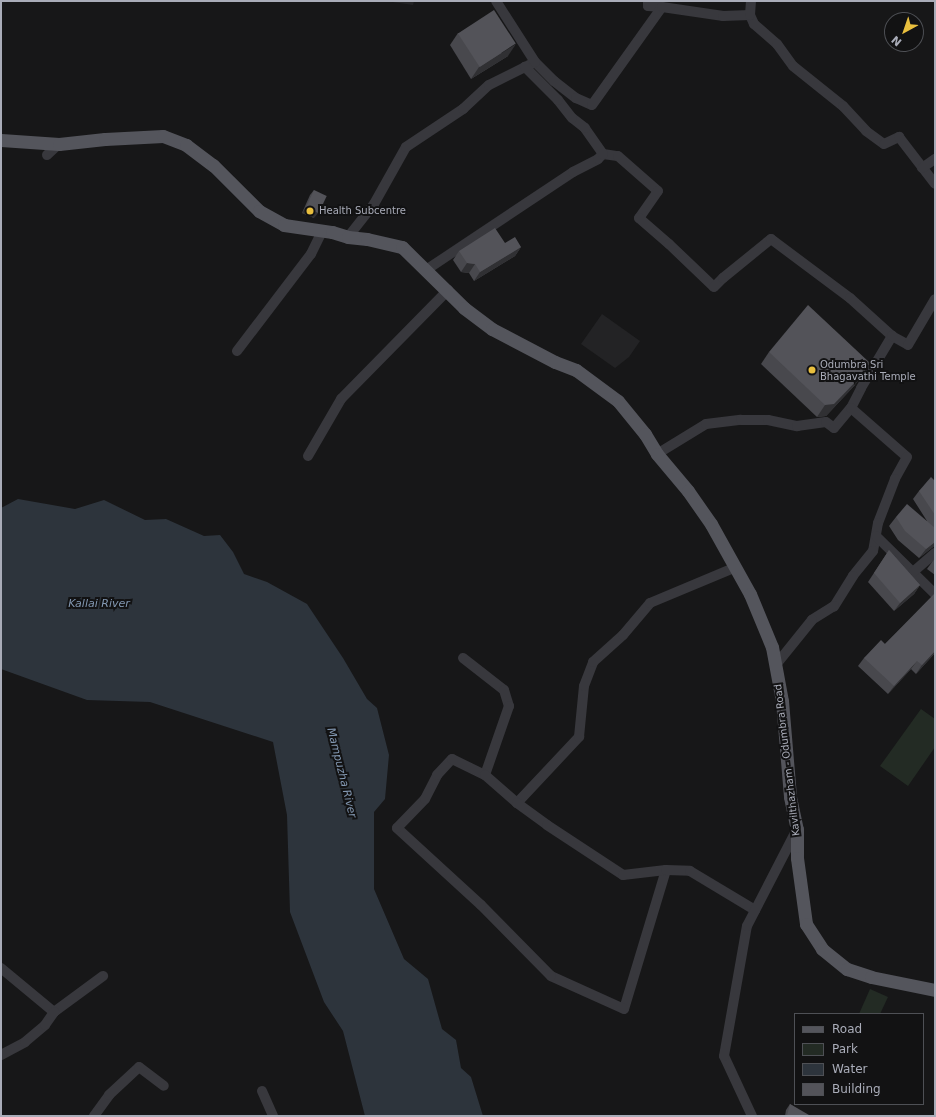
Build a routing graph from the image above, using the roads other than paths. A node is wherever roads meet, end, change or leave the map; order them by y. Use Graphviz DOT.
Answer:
graph roads {
  1 [pos="496,1"];
  2 [pos="648,1"];
  3 [pos="751,1"];
  4 [pos="662,6"];
  5 [pos="750,15"];
  6 [pos="530,65"];
  7 [pos="1,140"];
  8 [pos="60,144"];
  9 [pos="603,154"];
  10 [pos="47,155"];
  11 [pos="935,159"];
  12 [pos="922,168"];
  13 [pos="935,184"];
  14 [pos="322,231"];
  15 [pos="348,237"];
  16 [pos="426,270"];
  17 [pos="448,290"];
  18 [pos="935,299"];
  19 [pos="892,336"];
  20 [pos="237,351"];
  21 [pos="851,408"];
  22 [pos="657,454"];
  23 [pos="308,456"];
  24 [pos="876,536"];
  25 [pos="935,553"];
  26 [pos="736,567"];
  27 [pos="913,572"];
  28 [pos="935,594"];
  29 [pos="464,658"];
  30 [pos="775,666"];
  31 [pos="486,775"];
  32 [pos="517,803"];
  33 [pos="797,829"];
  34 [pos="666,870"];
  35 [pos="755,910"];
  36 [pos="1,968"];
  37 [pos="103,976"];
  38 [pos="935,990"];
  39 [pos="54,1012"];
  40 [pos="1,1054"];
  41 [pos="164,1086"];
  42 [pos="262,1091"];
  43 [pos="94,1116"];
  44 [pos="273,1116"];
  45 [pos="752,1116"];
  1 -- 6 [label="street"];
  2 -- 4 [label="street"];
  3 -- 5 [label="street"];
  4 -- 5 [label="street"];
  4 -- 6 [label="street"];
  5 -- 12 [label="street"];
  6 -- 9 [label="street"];
  6 -- 15 [label="street"];
  7 -- 8 [label="main road, Kavilthazham - Odumbra Road"];
  8 -- 10 [label="street"];
  8 -- 14 [label="main road, Kavilthazham - Odumbra Road"];
  9 -- 16 [label="street"];
  9 -- 19 [label="street"];
  11 -- 12 [label="street"];
  12 -- 13 [label="street"];
  14 -- 15 [label="main road, Kavilthazham - Odumbra Road"];
  14 -- 20 [label="street"];
  15 -- 16 [label="main road, Kavilthazham - Odumbra Road"];
  16 -- 17 [label="main road, Kavilthazham - Odumbra Road"];
  17 -- 22 [label="main road, Kavilthazham - Odumbra Road"];
  17 -- 23 [label="street"];
  18 -- 19 [label="street"];
  19 -- 21 [label="street"];
  21 -- 22 [label="street"];
  21 -- 24 [label="street"];
  22 -- 26 [label="main road, Kavilthazham - Odumbra Road"];
  24 -- 27 [label="street"];
  24 -- 30 [label="street"];
  25 -- 27 [label="street"];
  26 -- 30 [label="main road, Kavilthazham - Odumbra Road"];
  26 -- 32 [label="street"];
  27 -- 28 [label="street"];
  29 -- 31 [label="street"];
  30 -- 33 [label="main road, Kavilthazham - Odumbra Road"];
  31 -- 32 [label="street"];
  31 -- 34 [label="street"];
  32 -- 34 [label="street"];
  33 -- 35 [label="street"];
  33 -- 38 [label="main road, Kavilthazham - Odumbra Road"];
  34 -- 35 [label="street"];
  35 -- 45 [label="street"];
  36 -- 39 [label="street"];
  37 -- 39 [label="street"];
  39 -- 40 [label="street"];
  41 -- 43 [label="street"];
  42 -- 44 [label="street"];
}
